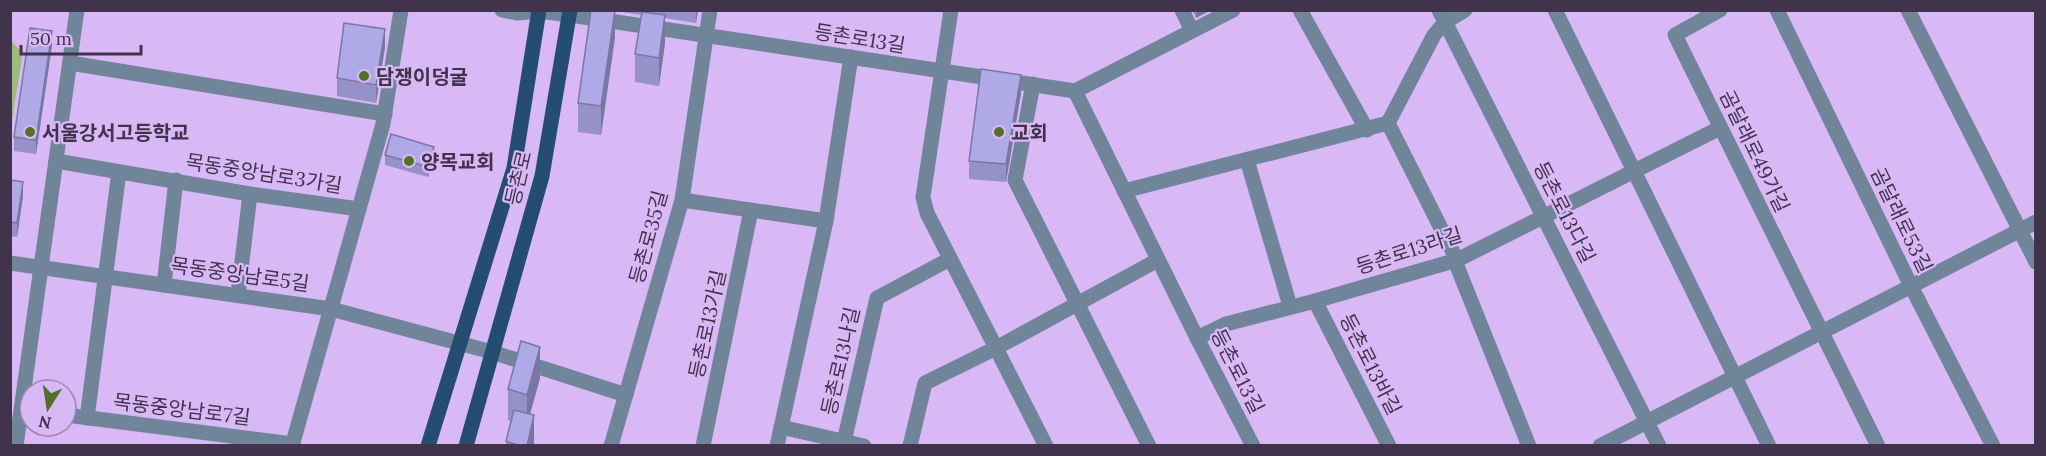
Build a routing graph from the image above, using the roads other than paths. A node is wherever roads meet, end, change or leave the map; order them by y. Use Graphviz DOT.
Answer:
graph roads {
  1 [pos="77,10"];
  2 [pos="401,10"];
  3 [pos="502,10"];
  4 [pos="710,10"];
  5 [pos="951,10"];
  6 [pos="1182,10"];
  7 [pos="1233,10"];
  8 [pos="1300,10"];
  9 [pos="1465,10"];
  10 [pos="1555,10"];
  11 [pos="1720,10"];
  12 [pos="1776,10"];
  13 [pos="1908,10"];
  14 [pos="539,11"];
  15 [pos="570,13"];
  16 [pos="1442,16"];
  17 [pos="1192,31"];
  18 [pos="706,36"];
  19 [pos="851,57"];
  20 [pos="70,63"];
  21 [pos="942,71"];
  22 [pos="1033,84"];
  23 [pos="1074,91"];
  24 [pos="385,114"];
  25 [pos="1388,123"];
  26 [pos="1720,128"];
  27 [pos="1367,130"];
  28 [pos="1247,160"];
  29 [pos="56,161"];
  30 [pos="119,172"];
  31 [pos="1635,172"];
  32 [pos="176,180"];
  33 [pos="1124,191"];
  34 [pos="250,194"];
  35 [pos="682,200"];
  36 [pos="359,209"];
  37 [pos="751,210"];
  38 [pos="1545,217"];
  39 [pos="826,221"];
  40 [pos="2036,222"];
  41 [pos="2019,231"];
  42 [pos="950,259"];
  43 [pos="1158,260"];
  44 [pos="1457,260"];
  45 [pos="2036,262"];
  46 [pos="10,263"];
  47 [pos="41,267"];
  48 [pos="107,276"];
  49 [pos="164,285"];
  50 [pos="1911,286"];
  51 [pos="238,295"];
  52 [pos="1315,301"];
  53 [pos="1077,303"];
  54 [pos="1290,306"];
  55 [pos="331,309"];
  56 [pos="1821,332"];
  57 [pos="1197,338"];
  58 [pos="459,343"];
  59 [pos="996,348"];
  60 [pos="492,352"];
  61 [pos="1734,377"];
  62 [pos="25,378"];
  63 [pos="626,395"];
  64 [pos="78,417"];
  65 [pos="87,418"];
  66 [pos="1647,422"];
  67 [pos="18,424"];
  68 [pos="781,427"];
  69 [pos="843,443"];
  70 [pos="292,445"];
  71 [pos="15,446"];
  72 [pos="428,446"];
  73 [pos="466,446"];
  74 [pos="611,446"];
  75 [pos="703,446"];
  76 [pos="777,446"];
  77 [pos="864,446"];
  78 [pos="910,446"];
  79 [pos="1046,446"];
  80 [pos="1149,446"];
  81 [pos="1253,446"];
  82 [pos="1389,446"];
  83 [pos="1529,446"];
  84 [pos="1600,446"];
  85 [pos="1659,446"];
  86 [pos="1769,446"];
  87 [pos="1878,446"];
  88 [pos="1993,446"];
  1 -- 20 [label="street"];
  2 -- 24 [label="street, 목동중앙남로3가길"];
  3 -- 14 [label="street, 등촌로13길"];
  4 -- 18 [label="street, 등촌로35길"];
  5 -- 21 [label="street"];
  6 -- 17 [label="street"];
  7 -- 17 [label="street"];
  8 -- 27 [label="street"];
  9 -- 16 [label="street"];
  10 -- 31 [label="street"];
  11 -- 26 [label="street, 곰달래로49가길"];
  12 -- 50 [label="street, 곰달래로53길"];
  13 -- 41 [label="street"];
  14 -- 15 [label="street, 등촌로13길"];
  14 -- 58 [label="main road, 등촌로"];
  15 -- 18 [label="street, 등촌로13길"];
  15 -- 60 [label="main road, 등촌로"];
  16 -- 25 [label="street"];
  16 -- 38 [label="street, 등촌로13다길"];
  17 -- 23 [label="street"];
  18 -- 19 [label="street, 등촌로13길"];
  18 -- 35 [label="street, 등촌로35길"];
  19 -- 21 [label="street, 등촌로13길"];
  19 -- 39 [label="street"];
  20 -- 24 [label="street"];
  20 -- 29 [label="street"];
  21 -- 22 [label="street, 등촌로13길"];
  21 -- 42 [label="street"];
  22 -- 23 [label="street, 등촌로13길"];
  22 -- 53 [label="street"];
  23 -- 33 [label="street, 등촌로13길"];
  24 -- 36 [label="street, 목동중앙남로3가길"];
  25 -- 27 [label="street"];
  25 -- 44 [label="street"];
  26 -- 31 [label="street, 등촌로13라길"];
  26 -- 56 [label="street, 곰달래로49가길"];
  27 -- 28 [label="street"];
  28 -- 33 [label="street"];
  28 -- 54 [label="street"];
  29 -- 30 [label="street, 목동중앙남로3가길"];
  29 -- 47 [label="street"];
  30 -- 32 [label="street, 목동중앙남로3가길"];
  30 -- 48 [label="street"];
  31 -- 38 [label="street, 등촌로13라길"];
  31 -- 61 [label="street"];
  32 -- 34 [label="street, 목동중앙남로3가길"];
  32 -- 49 [label="street"];
  33 -- 43 [label="street, 등촌로13길"];
  34 -- 36 [label="street, 목동중앙남로3가길"];
  34 -- 51 [label="street"];
  35 -- 37 [label="street"];
  35 -- 63 [label="street, 등촌로35길"];
  36 -- 55 [label="street, 목동중앙남로3가길"];
  37 -- 39 [label="street"];
  37 -- 75 [label="street, 등촌로13가길"];
  38 -- 44 [label="street, 등촌로13라길"];
  38 -- 66 [label="street, 등촌로13다길"];
  39 -- 68 [label="street"];
  40 -- 41 [label="street"];
  41 -- 45 [label="street"];
  41 -- 50 [label="street"];
  42 -- 59 [label="street"];
  42 -- 69 [label="street, 등촌로13나길"];
  43 -- 53 [label="street"];
  43 -- 57 [label="street, 등촌로13길"];
  44 -- 52 [label="street, 등촌로13라길"];
  44 -- 83 [label="street"];
  46 -- 47 [label="street, 목동중앙남로5길"];
  47 -- 48 [label="street, 목동중앙남로5길"];
  47 -- 62 [label="street"];
  48 -- 49 [label="street, 목동중앙남로5길"];
  48 -- 65 [label="street"];
  49 -- 51 [label="street, 목동중앙남로5길"];
  50 -- 56 [label="street"];
  50 -- 88 [label="street, 곰달래로53길"];
  51 -- 55 [label="street, 목동중앙남로5길"];
  52 -- 54 [label="street, 등촌로13라길"];
  52 -- 82 [label="street, 등촌로13바길"];
  53 -- 59 [label="street"];
  53 -- 80 [label="street"];
  54 -- 57 [label="street, 등촌로13라길"];
  55 -- 58 [label="street, 목동중앙남로5길"];
  55 -- 70 [label="street, 목동중앙남로3가길"];
  56 -- 61 [label="street"];
  56 -- 87 [label="street"];
  57 -- 81 [label="street, 등촌로13길"];
  58 -- 60 [label="street"];
  58 -- 72 [label="main road, 등촌로"];
  59 -- 78 [label="street"];
  59 -- 79 [label="street"];
  60 -- 63 [label="street"];
  60 -- 73 [label="main road, 등촌로"];
  61 -- 66 [label="street"];
  61 -- 86 [label="street"];
  63 -- 74 [label="street, 등촌로35길"];
  64 -- 65 [label="street, 목동중앙남로7길"];
  65 -- 70 [label="street, 목동중앙남로7길"];
  66 -- 84 [label="street"];
  66 -- 85 [label="street"];
  67 -- 71 [label="street"];
  68 -- 69 [label="street"];
  68 -- 76 [label="street"];
  69 -- 77 [label="street"];
}
